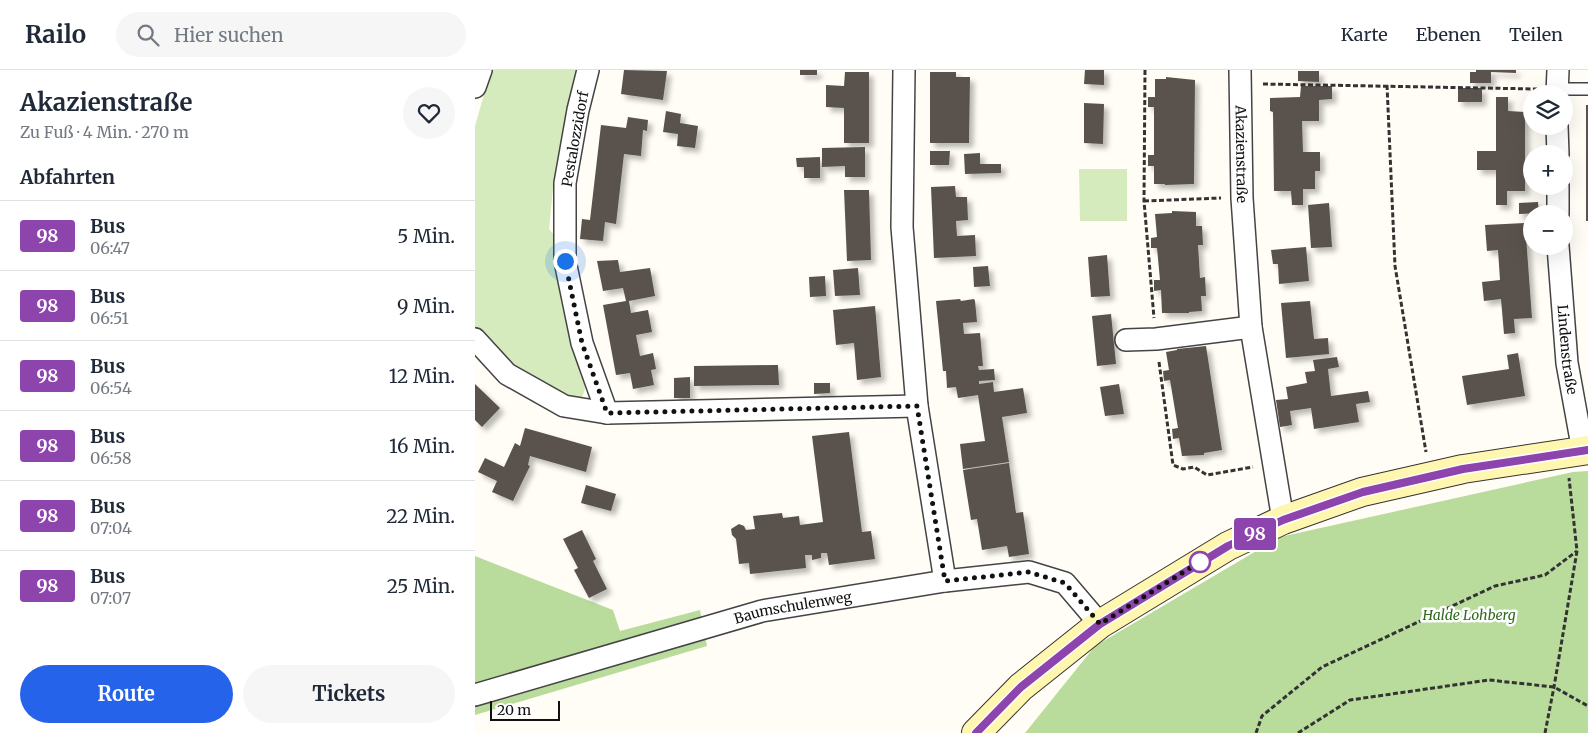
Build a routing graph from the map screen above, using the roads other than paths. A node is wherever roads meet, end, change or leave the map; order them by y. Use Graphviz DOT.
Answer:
graph roads {
  1 [pos="481,70"];
  2 [pos="588,70"];
  3 [pos="904,70"];
  4 [pos="1240,70"];
  5 [pos="1558,84"];
  6 [pos="475,88"];
  7 [pos="1588,89"];
  8 [pos="1559,255"];
  9 [pos="1251,328"];
  10 [pos="475,339"];
  11 [pos="1126,340"];
  12 [pos="917,406"];
  13 [pos="607,413"];
  14 [pos="1579,451"];
  15 [pos="1283,520"];
  16 [pos="945,581"];
  17 [pos="1100,624"];
  18 [pos="475,695"];
  19 [pos="976,733"];
  1 -- 6 [label="street"];
  2 -- 13 [label="street, Pestalozzidorf"];
  3 -- 12 [label="street"];
  4 -- 9 [label="street, Akazienstraße"];
  5 -- 7 [label="lane"];
  8 -- 14 [label="street, Lindenstraße"];
  9 -- 11 [label="street"];
  9 -- 15 [label="street, Akazienstraße"];
  10 -- 13 [label="street"];
  12 -- 13 [label="street"];
  12 -- 16 [label="street"];
  14 -- 15 [label="main road"];
  15 -- 17 [label="main road"];
  16 -- 17 [label="street, Baumschulenweg"];
  16 -- 18 [label="street, Baumschulenweg"];
  17 -- 19 [label="main road"];
}
